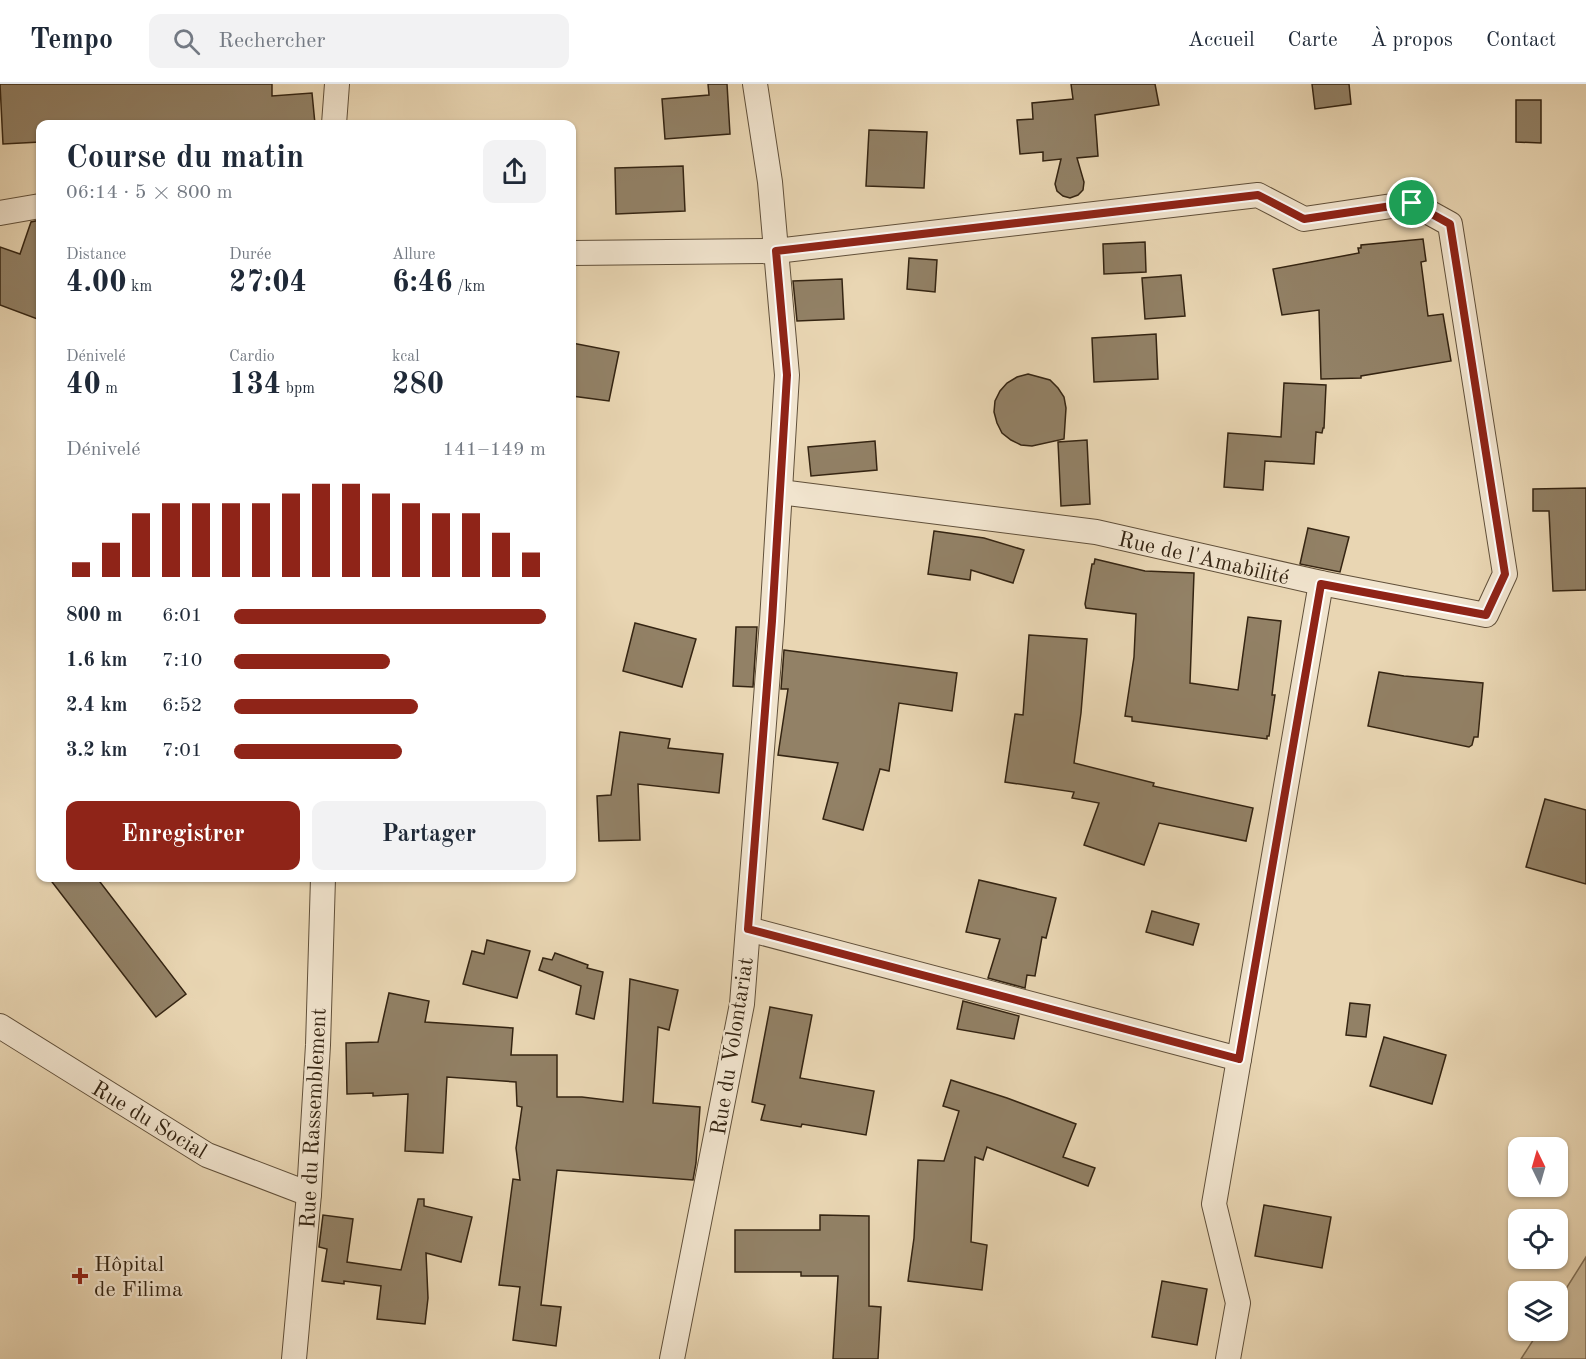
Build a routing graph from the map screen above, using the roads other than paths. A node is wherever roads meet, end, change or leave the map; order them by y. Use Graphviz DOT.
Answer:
graph roads {
  1 [pos="337,84"];
  2 [pos="755,84"];
  3 [pos="334,120"];
  4 [pos="36,207"];
  5 [pos="0,213"];
  6 [pos="776,251"];
  7 [pos="576,253"];
  8 [pos="780,492"];
  9 [pos="1321,584"];
  10 [pos="323,882"];
  11 [pos="748,929"];
  12 [pos="0,1026"];
  13 [pos="1239,1059"];
  14 [pos="309,1194"];
  15 [pos="294,1359"];
  16 [pos="672,1359"];
  17 [pos="1228,1359"];
  1 -- 3 [label="street"];
  2 -- 6 [label="street, Rue du Volontariat"];
  4 -- 5 [label="street"];
  6 -- 7 [label="street, Rue de l'Amabilité"];
  6 -- 8 [label="street, Rue du Volontariat"];
  6 -- 9 [label="street, Rue de l'Amabilité"];
  8 -- 9 [label="street, Rue de l'Amabilité"];
  8 -- 11 [label="street, Rue du Volontariat"];
  9 -- 13 [label="street"];
  10 -- 14 [label="street, Rue du Rassemblement"];
  11 -- 13 [label="street"];
  11 -- 16 [label="street, Rue du Volontariat"];
  12 -- 14 [label="street, Rue du Social"];
  13 -- 17 [label="street"];
  14 -- 15 [label="street, Rue du Rassemblement"];
}
